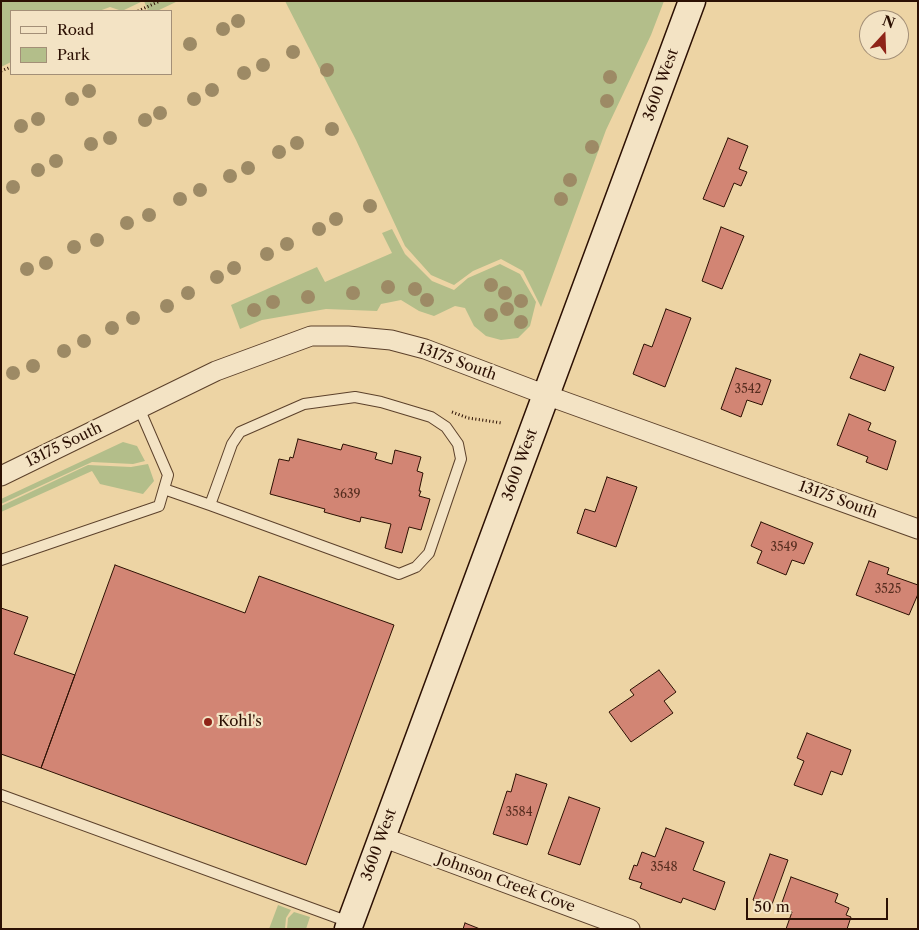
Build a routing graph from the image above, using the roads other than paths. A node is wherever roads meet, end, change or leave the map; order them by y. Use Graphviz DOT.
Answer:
graph roads {
  1 [pos="692,1"];
  2 [pos="546,395"];
  3 [pos="139,408"];
  4 [pos="1,476"];
  5 [pos="164,489"];
  6 [pos="210,505"];
  7 [pos="918,529"];
  8 [pos="1,560"];
  9 [pos="1,795"];
  10 [pos="382,837"];
  11 [pos="349,926"];
  12 [pos="630,929"];
  1 -- 2 [label="main road, 3600 West"];
  2 -- 3 [label="street, 13175 South"];
  2 -- 7 [label="street, 13175 South"];
  2 -- 10 [label="main road, 3600 West"];
  3 -- 4 [label="street, 13175 South"];
  3 -- 5 [label="lane"];
  5 -- 6 [label="lane"];
  5 -- 8 [label="lane"];
  6 -- 6 [label="lane"];
  9 -- 11 [label="lane"];
  10 -- 11 [label="main road, 3600 West"];
  10 -- 12 [label="street, Johnson Creek Cove"];
}
